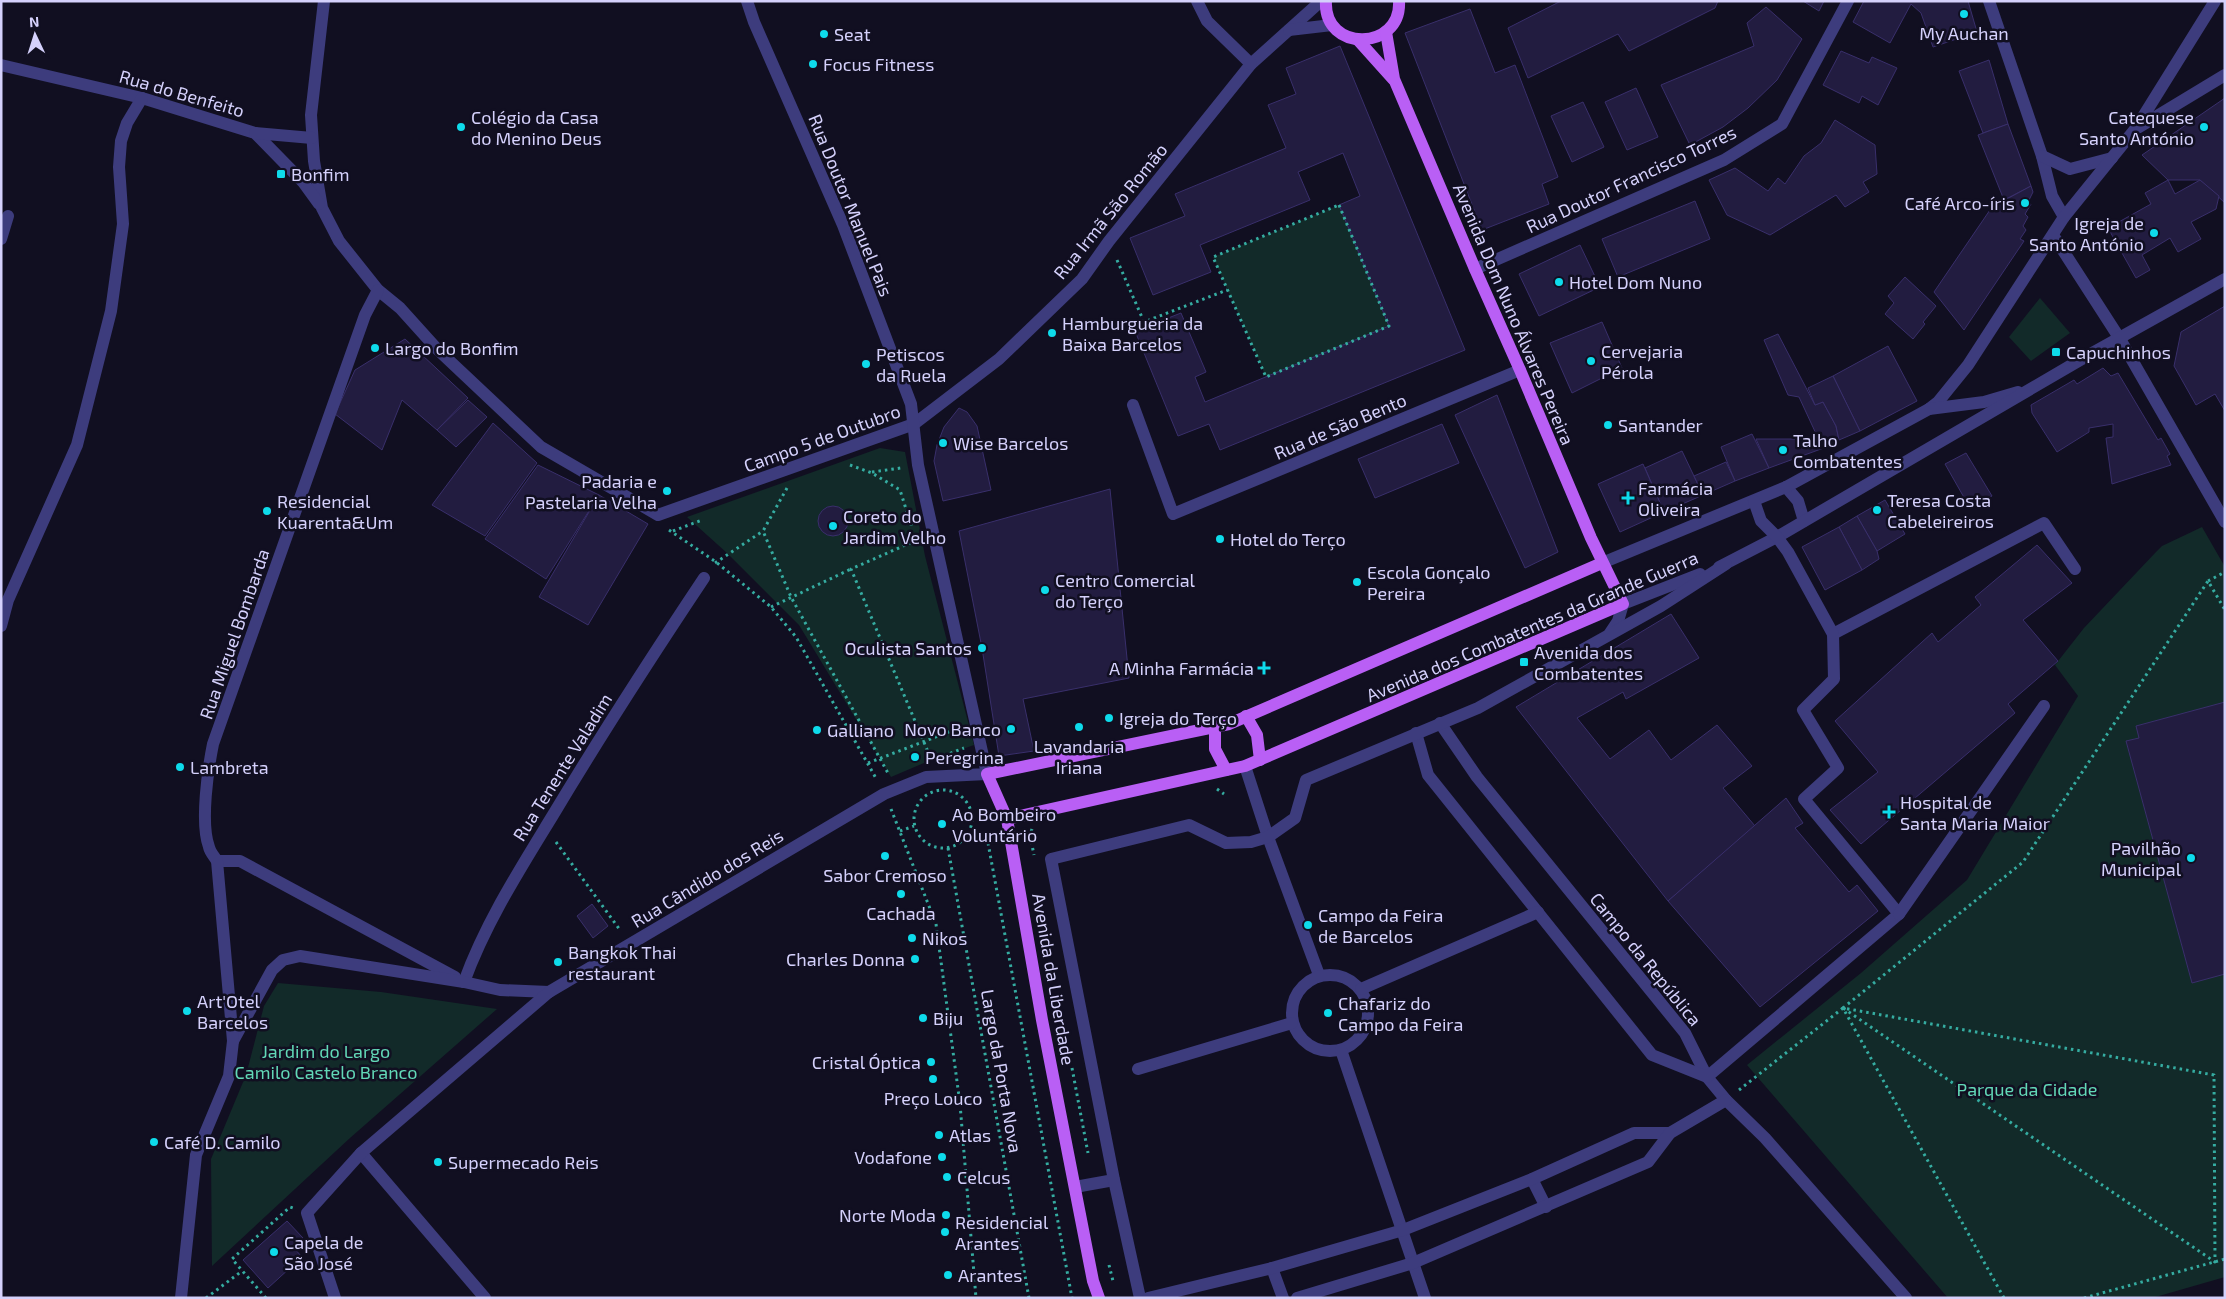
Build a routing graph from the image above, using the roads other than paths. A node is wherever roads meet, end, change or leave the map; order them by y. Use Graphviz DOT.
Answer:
graph roads {
  1 [pos="324,1"];
  2 [pos="747,1"];
  3 [pos="1197,1"];
  4 [pos="1321,1"];
  5 [pos="1326,1"];
  6 [pos="1848,1"];
  7 [pos="1989,1"];
  8 [pos="2215,1"];
  9 [pos="1402,2"];
  10 [pos="1332,25"];
  11 [pos="1289,30"];
  12 [pos="1386,32"];
  13 [pos="1358,40"];
  14 [pos="1251,64"];
  15 [pos="1,65"];
  16 [pos="2225,75"];
  17 [pos="1394,79"];
  18 [pos="142,98"];
  19 [pos="2136,128"];
  20 [pos="255,133"];
  21 [pos="312,138"];
  22 [pos="2042,156"];
  23 [pos="2112,158"];
  24 [pos="322,208"];
  25 [pos="8,216"];
  26 [pos="2064,217"];
  27 [pos="2053,235"];
  28 [pos="1,239"];
  29 [pos="1475,269"];
  30 [pos="2225,279"];
  31 [pos="378,290"];
  32 [pos="2120,339"];
  33 [pos="1520,370"];
  34 [pos="2037,386"];
  35 [pos="1133,405"];
  36 [pos="1928,409"];
  37 [pos="914,424"];
  38 [pos="1786,487"];
  39 [pos="1754,501"];
  40 [pos="1804,521"];
  41 [pos="2225,522"];
  42 [pos="1777,537"];
  43 [pos="1602,564"];
  44 [pos="1726,564"];
  45 [pos="2075,569"];
  46 [pos="704,578"];
  47 [pos="4,599"];
  48 [pos="1623,604"];
  49 [pos="1,626"];
  50 [pos="1833,634"];
  51 [pos="1607,637"];
  52 [pos="2044,706"];
  53 [pos="1246,716"];
  54 [pos="1440,723"];
  55 [pos="1214,727"];
  56 [pos="1416,733"];
  57 [pos="1260,760"];
  58 [pos="1245,766"];
  59 [pos="1226,770"];
  60 [pos="987,774"];
  61 [pos="1007,819"];
  62 [pos="1268,837"];
  63 [pos="217,860"];
  64 [pos="1538,912"];
  65 [pos="1898,914"];
  66 [pos="1320,975"];
  67 [pos="464,982"];
  68 [pos="1361,989"];
  69 [pos="549,992"];
  70 [pos="1292,1023"];
  71 [pos="233,1041"];
  72 [pos="1340,1050"];
  73 [pos="1138,1070"];
  74 [pos="1707,1077"];
  75 [pos="1726,1100"];
  76 [pos="1670,1133"];
  77 [pos="361,1152"];
  78 [pos="1532,1179"];
  79 [pos="1114,1180"];
  80 [pos="1075,1187"];
  81 [pos="1546,1207"];
  82 [pos="1403,1230"];
  83 [pos="1414,1264"];
  84 [pos="1272,1268"];
  85 [pos="1888,1280"];
  86 [pos="181,1298"];
  87 [pos="335,1298"];
  88 [pos="485,1298"];
  89 [pos="1099,1298"];
  90 [pos="1140,1298"];
  91 [pos="1148,1298"];
  92 [pos="1284,1298"];
  93 [pos="1297,1298"];
  94 [pos="1426,1298"];
  95 [pos="1892,1298"];
  96 [pos="1906,1298"];
  1 -- 21 [label="street"];
  2 -- 37 [label="street, Rua Doutor Manuel Pais"];
  3 -- 14 [label="street"];
  4 -- 11 [label="street, Rua Irmã São Romão"];
  5 -- 10 [label="main road"];
  6 -- 29 [label="street, Rua Doutor Francisco Torres"];
  7 -- 22 [label="street"];
  8 -- 19 [label="street"];
  9 -- 12 [label="main road"];
  10 -- 11 [label="street"];
  10 -- 13 [label="main road, Avenida Dom Nuno Álvares Pereira"];
  11 -- 14 [label="street, Rua Irmã São Romão"];
  12 -- 13 [label="main road"];
  12 -- 17 [label="main road, Avenida Dom Nuno Álvares Pereira"];
  13 -- 17 [label="main road, Avenida Dom Nuno Álvares Pereira"];
  14 -- 37 [label="street, Rua Irmã São Romão"];
  15 -- 18 [label="street, Rua do Benfeito"];
  16 -- 19 [label="street"];
  17 -- 29 [label="main road, Avenida Dom Nuno Álvares Pereira"];
  18 -- 20 [label="street, Rua do Benfeito"];
  18 -- 47 [label="street"];
  19 -- 23 [label="street"];
  20 -- 21 [label="street"];
  20 -- 24 [label="street, Rua do Benfeito"];
  21 -- 24 [label="street"];
  22 -- 23 [label="street"];
  22 -- 26 [label="street"];
  23 -- 26 [label="street"];
  24 -- 31 [label="street"];
  25 -- 28 [label="street"];
  26 -- 27 [label="street"];
  27 -- 32 [label="street"];
  27 -- 36 [label="street"];
  29 -- 33 [label="main road, Avenida Dom Nuno Álvares Pereira"];
  30 -- 32 [label="street, Avenida dos Combatentes da Grande Guerra"];
  31 -- 37 [label="street, Campo 5 de Outubro"];
  31 -- 63 [label="street, Rua Miguel Bombarda"];
  32 -- 34 [label="street, Avenida dos Combatentes da Grande Guerra"];
  32 -- 41 [label="street"];
  33 -- 35 [label="street, Rua de São Bento"];
  33 -- 43 [label="main road, Avenida Dom Nuno Álvares Pereira"];
  34 -- 36 [label="street, Avenida dos Combatentes da Grande Guerra"];
  34 -- 40 [label="street, Avenida dos Combatentes da Grande Guerra"];
  36 -- 38 [label="street, Avenida dos Combatentes da Grande Guerra"];
  37 -- 60 [label="street, Campo 5 de Outubro"];
  38 -- 39 [label="street, Avenida dos Combatentes da Grande Guerra"];
  38 -- 40 [label="street"];
  39 -- 42 [label="street"];
  39 -- 43 [label="street, Avenida dos Combatentes da Grande Guerra"];
  40 -- 42 [label="street, Avenida dos Combatentes da Grande Guerra"];
  42 -- 44 [label="street, Avenida dos Combatentes da Grande Guerra"];
  42 -- 50 [label="street"];
  43 -- 48 [label="main road, Avenida Dom Nuno Álvares Pereira"];
  43 -- 53 [label="main road, Avenida dos Combatentes da Grande Guerra"];
  44 -- 48 [label="street, Avenida dos Combatentes da Grande Guerra"];
  44 -- 51 [label="street"];
  45 -- 50 [label="street"];
  46 -- 67 [label="street, Rua Tenente Valadim"];
  47 -- 49 [label="street"];
  48 -- 51 [label="street"];
  48 -- 57 [label="main road, Avenida dos Combatentes da Grande Guerra"];
  50 -- 65 [label="street"];
  51 -- 54 [label="street"];
  52 -- 65 [label="street"];
  53 -- 55 [label="main road, Avenida dos Combatentes da Grande Guerra"];
  53 -- 57 [label="main road"];
  54 -- 56 [label="street"];
  54 -- 74 [label="street, Campo da República"];
  55 -- 59 [label="main road"];
  55 -- 60 [label="main road, Avenida dos Combatentes da Grande Guerra"];
  56 -- 62 [label="street"];
  56 -- 64 [label="street"];
  57 -- 58 [label="main road, Avenida dos Combatentes da Grande Guerra"];
  58 -- 59 [label="main road, Avenida dos Combatentes da Grande Guerra"];
  58 -- 62 [label="street"];
  59 -- 61 [label="main road, Avenida dos Combatentes da Grande Guerra"];
  60 -- 61 [label="main road, Avenida da Liberdade"];
  60 -- 69 [label="street, Rua Cândido dos Reis"];
  61 -- 80 [label="main road, Avenida da Liberdade"];
  62 -- 66 [label="street"];
  62 -- 79 [label="street"];
  63 -- 67 [label="street"];
  63 -- 71 [label="street, Rua Miguel Bombarda"];
  64 -- 68 [label="street"];
  64 -- 74 [label="street"];
  65 -- 74 [label="street"];
  66 -- 68 [label="street"];
  66 -- 70 [label="street"];
  67 -- 69 [label="street"];
  67 -- 71 [label="street"];
  68 -- 72 [label="street"];
  69 -- 77 [label="street, Rua Cândido dos Reis"];
  70 -- 72 [label="street"];
  70 -- 73 [label="street"];
  71 -- 86 [label="street"];
  72 -- 82 [label="street"];
  74 -- 75 [label="street, Campo da República"];
  75 -- 76 [label="street"];
  75 -- 85 [label="street, Campo da República"];
  76 -- 78 [label="street"];
  76 -- 81 [label="street"];
  77 -- 87 [label="street, Rua Cândido dos Reis"];
  77 -- 88 [label="street"];
  78 -- 81 [label="street"];
  78 -- 82 [label="street"];
  79 -- 80 [label="street"];
  79 -- 90 [label="street"];
  80 -- 89 [label="main road, Avenida da Liberdade"];
  81 -- 83 [label="street"];
  82 -- 83 [label="street"];
  82 -- 84 [label="street"];
  83 -- 93 [label="street"];
  83 -- 94 [label="street"];
  84 -- 91 [label="street"];
  84 -- 92 [label="street"];
  85 -- 95 [label="street, Campo da República"];
  85 -- 96 [label="street, Campo da República"];
}
